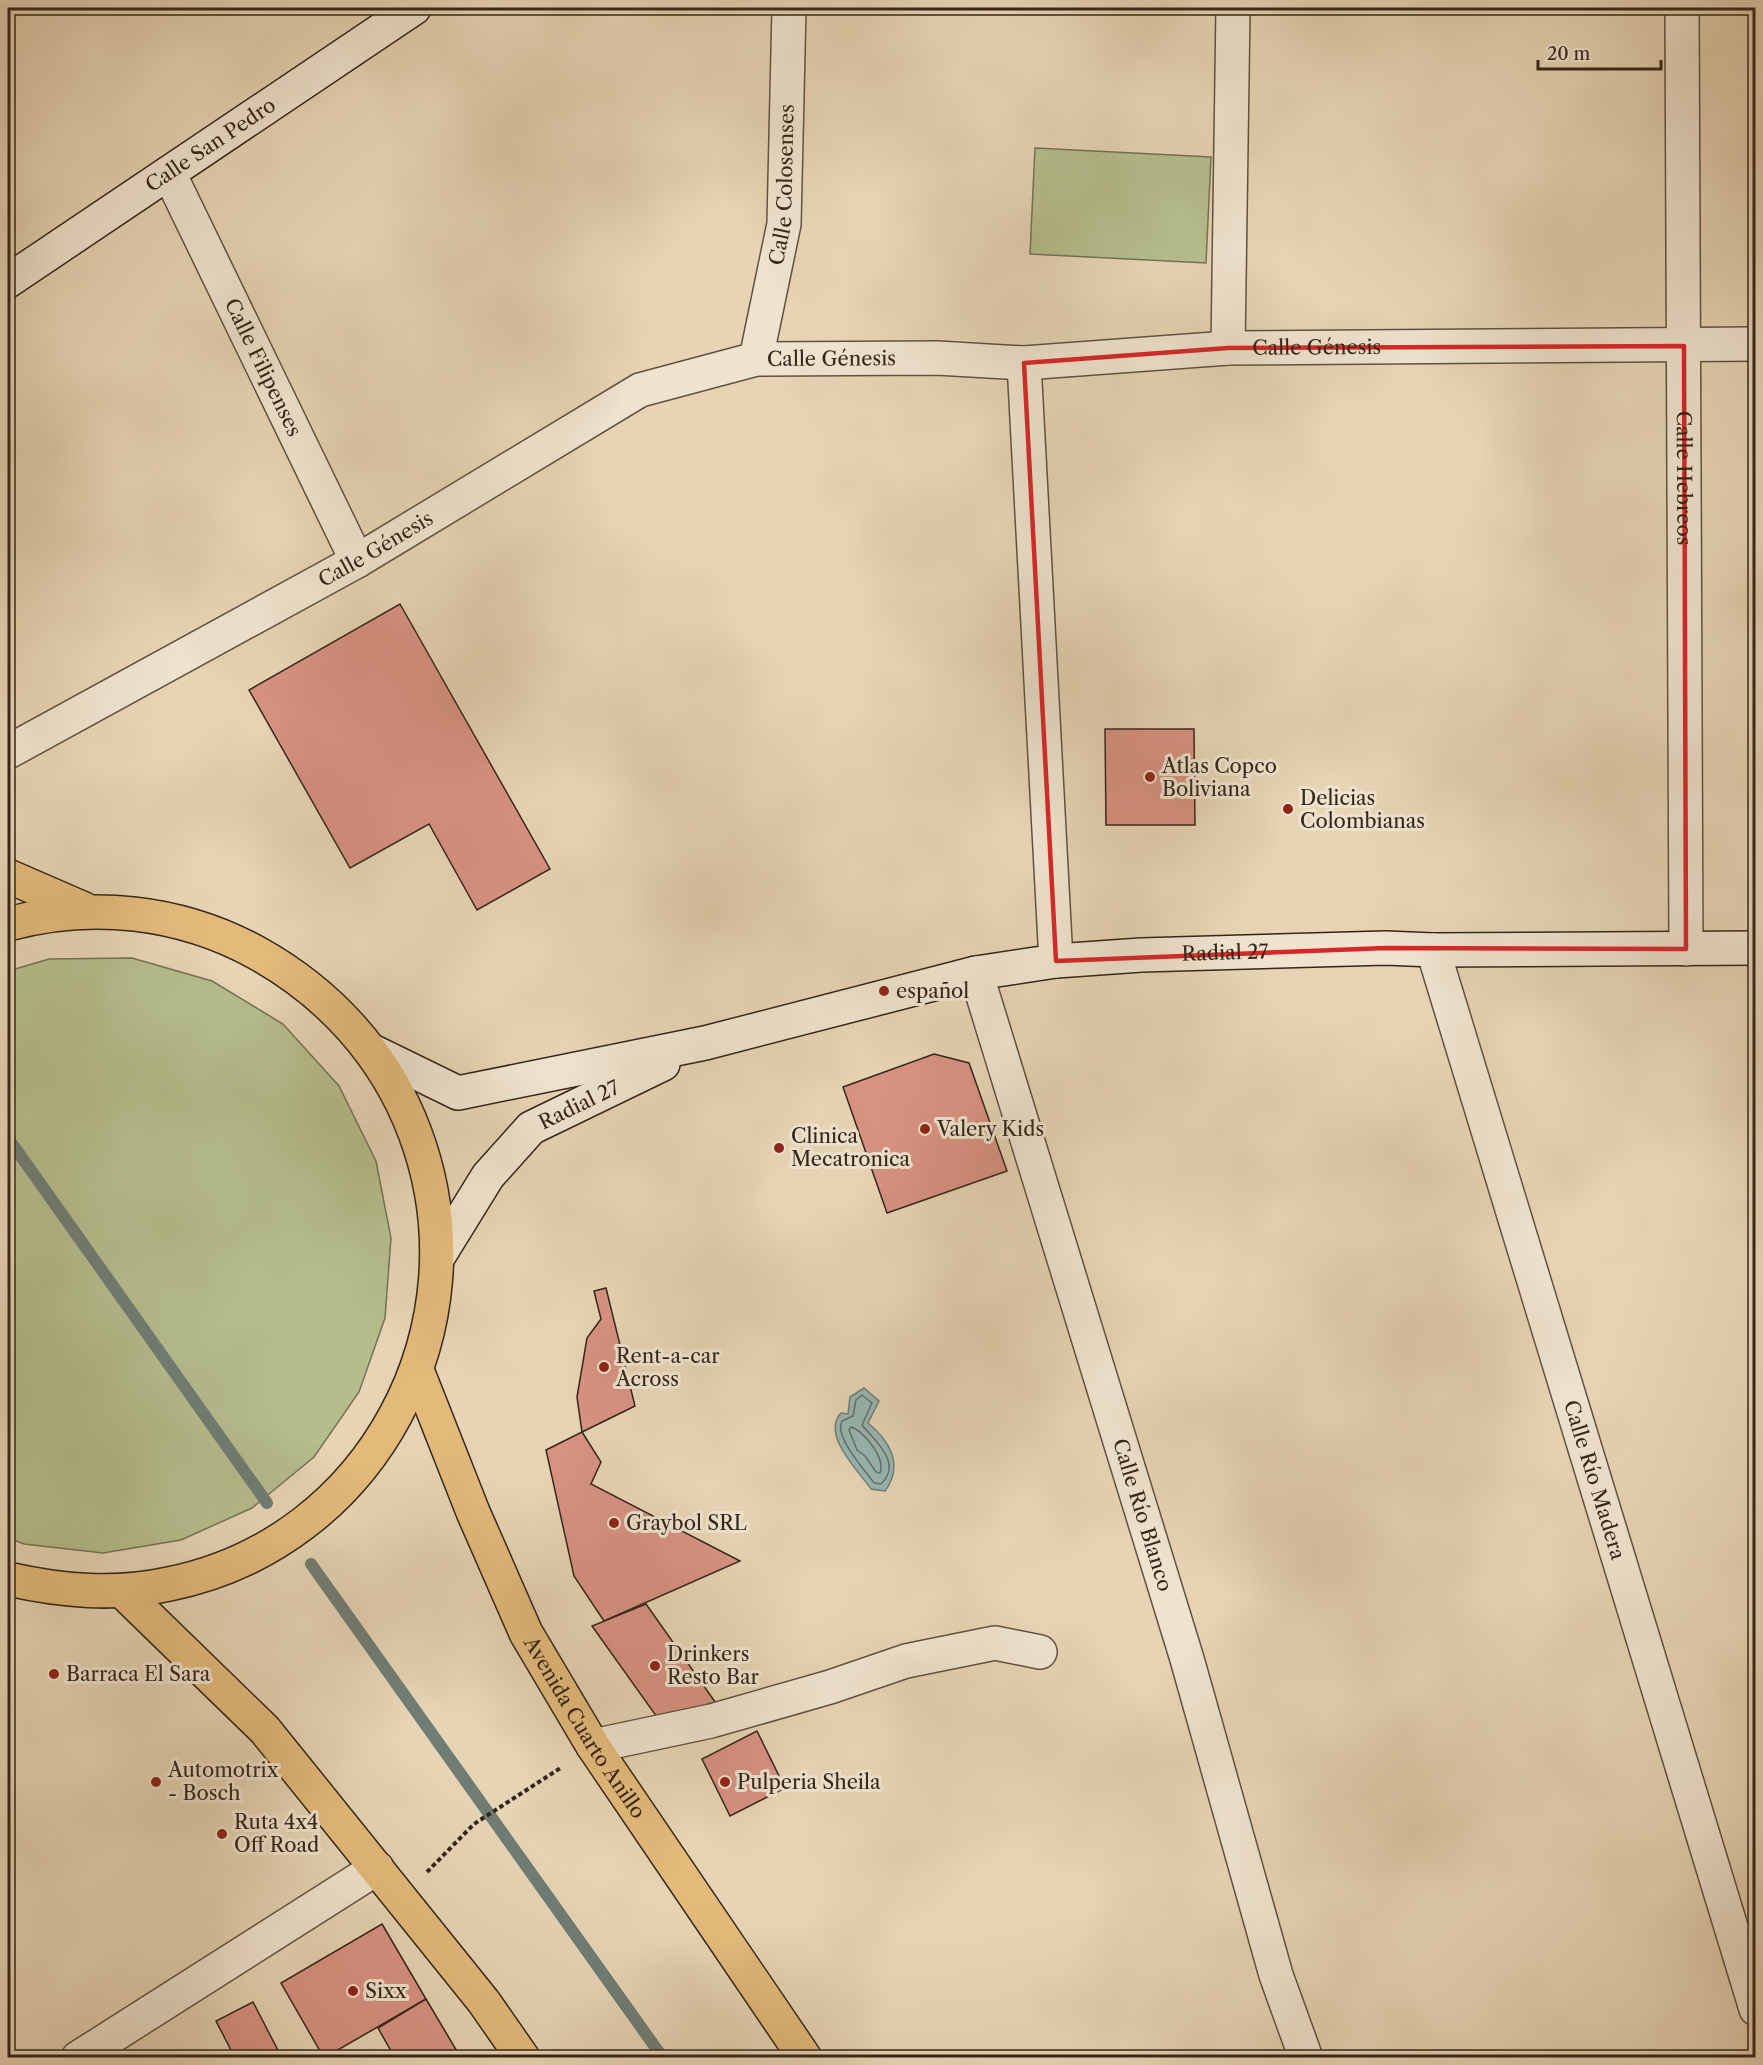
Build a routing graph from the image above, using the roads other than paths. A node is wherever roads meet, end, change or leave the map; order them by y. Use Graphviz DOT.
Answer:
graph roads {
  1 [pos="414,8"];
  2 [pos="789,8"];
  3 [pos="1233,8"];
  4 [pos="1682,8"];
  5 [pos="169,173"];
  6 [pos="8,281"];
  7 [pos="1755,344"];
  8 [pos="1684,346"];
  9 [pos="1228,348"];
  10 [pos="756,359"];
  11 [pos="1024,363"];
  12 [pos="357,561"];
  13 [pos="8,752"];
  14 [pos="8,876"];
  15 [pos="91,912"];
  16 [pos="8,924"];
  17 [pos="1755,948"];
  18 [pos="1686,949"];
  19 [pos="1433,950"];
  20 [pos="1056,961"];
  21 [pos="976,973"];
  22 [pos="705,1043"];
  23 [pos="370,1050"];
  24 [pos="438,1257"];
  25 [pos="417,1370"];
  26 [pos="8,1578"];
  27 [pos="122,1591"];
  28 [pos="1040,1652"];
  29 [pos="593,1746"];
  30 [pos="377,1868"];
  31 [pos="1755,2009"];
  32 [pos="78,2058"];
  33 [pos="523,2058"];
  34 [pos="805,2058"];
  35 [pos="1306,2058"];
  1 -- 5 [label="street, Calle San Pedro"];
  2 -- 10 [label="street, Calle Colosenses"];
  3 -- 9 [label="street"];
  4 -- 8 [label="street, Calle Hebreos"];
  5 -- 6 [label="street, Calle San Pedro"];
  5 -- 12 [label="street, Calle Filipenses"];
  7 -- 8 [label="street, Calle Génesis"];
  8 -- 9 [label="street, Calle Génesis"];
  8 -- 18 [label="street, Calle Hebreos"];
  9 -- 11 [label="street, Calle Génesis"];
  10 -- 11 [label="street, Calle Génesis"];
  10 -- 12 [label="street, Calle Génesis"];
  11 -- 20 [label="street"];
  12 -- 13 [label="street, Calle Génesis"];
  14 -- 15 [label="highway"];
  15 -- 16 [label="highway"];
  15 -- 23 [label="highway"];
  17 -- 18 [label="street, Radial 27"];
  18 -- 19 [label="street, Radial 27"];
  19 -- 20 [label="street, Radial 27"];
  19 -- 31 [label="street, Calle Río Madera"];
  20 -- 21 [label="street, Radial 27"];
  21 -- 22 [label="street, Radial 27"];
  21 -- 35 [label="street, Calle Río Blanco"];
  22 -- 23 [label="street, Radial 27"];
  22 -- 24 [label="street, Radial 27"];
  23 -- 24 [label="highway"];
  24 -- 25 [label="highway"];
  25 -- 27 [label="highway"];
  25 -- 29 [label="highway, Avenida Cuarto Anillo"];
  26 -- 27 [label="highway"];
  27 -- 30 [label="highway"];
  28 -- 29 [label="street"];
  29 -- 34 [label="highway, Avenida Cuarto Anillo"];
  30 -- 32 [label="street"];
  30 -- 33 [label="highway"];
}
